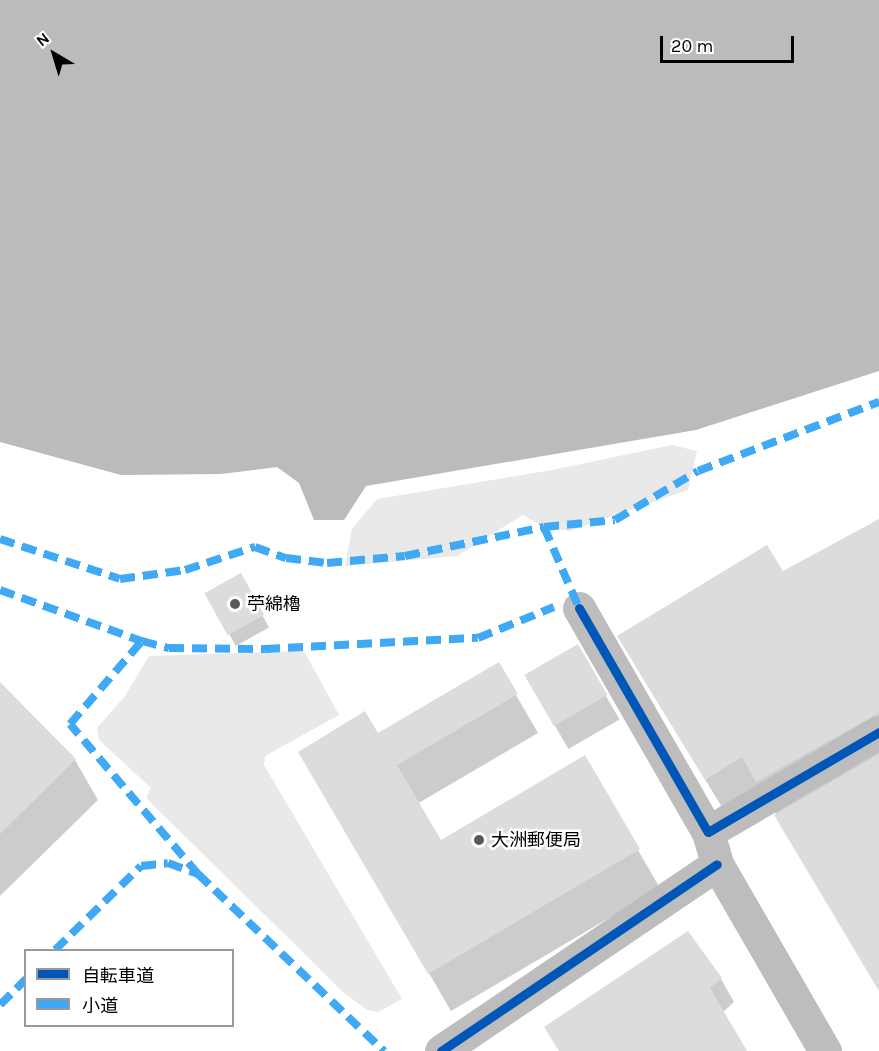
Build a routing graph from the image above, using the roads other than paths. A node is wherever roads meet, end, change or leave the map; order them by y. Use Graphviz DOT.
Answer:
graph roads {
  1 [pos="579,608"];
  2 [pos="879,732"];
  3 [pos="708,832"];
  4 [pos="717,864"];
  5 [pos="441,1051"];
  6 [pos="825,1051"];
  1 -- 3 [label="street"];
  2 -- 3 [label="street"];
  3 -- 4 [label="street"];
  4 -- 5 [label="street"];
  4 -- 6 [label="street"];
}
